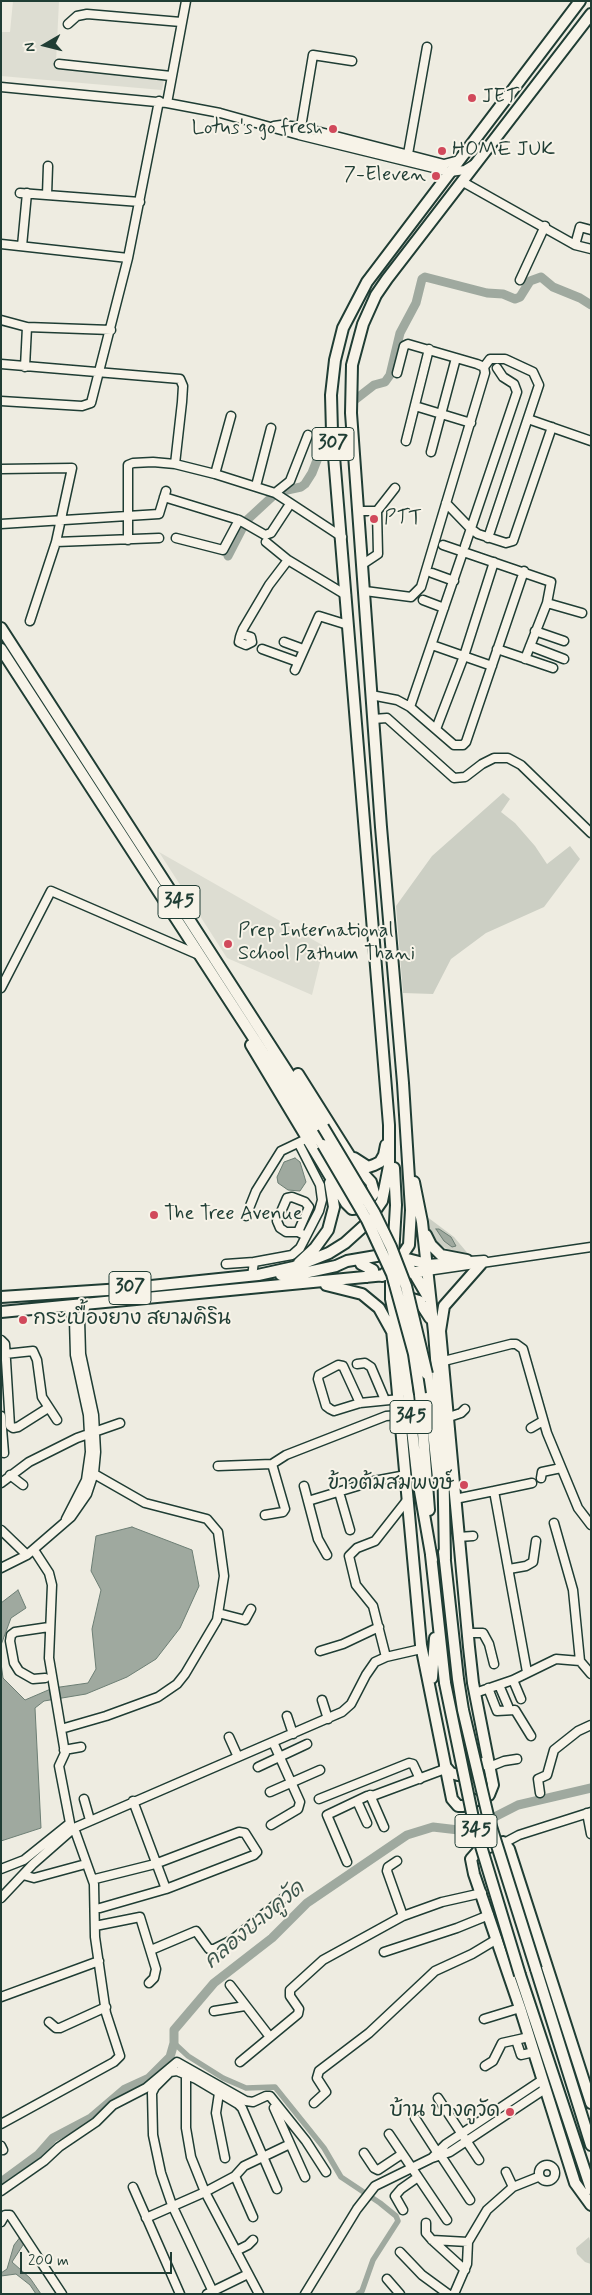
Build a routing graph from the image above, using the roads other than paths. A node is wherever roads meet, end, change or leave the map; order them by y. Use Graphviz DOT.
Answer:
graph roads {
  1 [pos="186,1"];
  2 [pos="580,1"];
  3 [pos="591,14"];
  4 [pos="181,22"];
  5 [pos="68,24"];
  6 [pos="427,47"];
  7 [pos="352,61"];
  8 [pos="59,64"];
  9 [pos="171,76"];
  10 [pos="1,86"];
  11 [pos="163,102"];
  12 [pos="274,126"];
  13 [pos="301,126"];
  14 [pos="342,141"];
  15 [pos="408,154"];
  16 [pos="459,160"];
  17 [pos="476,162"];
  18 [pos="48,166"];
  19 [pos="450,172"];
  20 [pos="463,182"];
  21 [pos="48,195"];
  22 [pos="140,202"];
  23 [pos="545,226"];
  24 [pos="591,230"];
  25 [pos="1,244"];
  26 [pos="575,244"];
  27 [pos="22,246"];
  28 [pos="591,249"];
  29 [pos="128,258"];
  30 [pos="520,280"];
  31 [pos="1,320"];
  32 [pos="27,327"];
  33 [pos="110,330"];
  34 [pos="429,349"];
  35 [pos="456,358"];
  36 [pos="1,364"];
  37 [pos="25,367"];
  38 [pos="484,367"];
  39 [pos="497,368"];
  40 [pos="100,372"];
  41 [pos="397,374"];
  42 [pos="1,401"];
  43 [pos="415,406"];
  44 [pos="442,414"];
  45 [pos="231,416"];
  46 [pos="528,419"];
  47 [pos="471,423"];
  48 [pos="271,428"];
  49 [pos="552,428"];
  50 [pos="308,435"];
  51 [pos="406,441"];
  52 [pos="591,441"];
  53 [pos="432,452"];
  54 [pos="175,464"];
  55 [pos="1,470"];
  56 [pos="215,474"];
  57 [pos="256,486"];
  58 [pos="395,488"];
  59 [pos="275,493"];
  60 [pos="446,502"];
  61 [pos="290,504"];
  62 [pos="377,510"];
  63 [pos="359,511"];
  64 [pos="128,516"];
  65 [pos="239,520"];
  66 [pos="61,522"];
  67 [pos="1,524"];
  68 [pos="471,529"];
  69 [pos="342,537"];
  70 [pos="159,538"];
  71 [pos="176,538"];
  72 [pos="488,538"];
  73 [pos="128,540"];
  74 [pos="56,542"];
  75 [pos="266,542"];
  76 [pos="443,546"];
  77 [pos="464,549"];
  78 [pos="288,560"];
  79 [pos="494,562"];
  80 [pos="362,564"];
  81 [pos="524,572"];
  82 [pos="432,573"];
  83 [pos="454,581"];
  84 [pos="365,591"];
  85 [pos="346,595"];
  86 [pos="423,600"];
  87 [pos="546,602"];
  88 [pos="444,608"];
  89 [pos="582,613"];
  90 [pos="30,621"];
  91 [pos="367,621"];
  92 [pos="348,625"];
  93 [pos="3,629"];
  94 [pos="535,631"];
  95 [pos="241,634"];
  96 [pos="564,641"];
  97 [pos="284,642"];
  98 [pos="432,645"];
  99 [pos="530,646"];
  100 [pos="1,649"];
  101 [pos="262,649"];
  102 [pos="303,649"];
  103 [pos="497,649"];
  104 [pos="369,651"];
  105 [pos="351,654"];
  106 [pos="464,656"];
  107 [pos="525,659"];
  108 [pos="564,659"];
  109 [pos="298,662"];
  110 [pos="492,666"];
  111 [pos="553,668"];
  112 [pos="295,670"];
  113 [pos="371,695"];
  114 [pos="410,707"];
  115 [pos="373,719"];
  116 [pos="436,729"];
  117 [pos="591,833"];
  118 [pos="200,956"];
  119 [pos="1,988"];
  120 [pos="232,1005"];
  121 [pos="253,1016"];
  122 [pos="388,1125"];
  123 [pos="302,1141"];
  124 [pos="407,1151"];
  125 [pos="350,1154"];
  126 [pos="408,1165"];
  127 [pos="326,1173"];
  128 [pos="394,1174"];
  129 [pos="309,1208"];
  130 [pos="319,1211"];
  131 [pos="246,1216"];
  132 [pos="422,1222"];
  133 [pos="298,1232"];
  134 [pos="306,1236"];
  135 [pos="591,1247"];
  136 [pos="467,1260"];
  137 [pos="496,1260"];
  138 [pos="254,1262"];
  139 [pos="226,1264"];
  140 [pos="361,1264"];
  141 [pos="393,1264"];
  142 [pos="481,1264"];
  143 [pos="336,1266"];
  144 [pos="294,1267"];
  145 [pos="422,1269"];
  146 [pos="255,1275"];
  147 [pos="367,1277"];
  148 [pos="320,1282"];
  149 [pos="1,1297"];
  150 [pos="86,1305"];
  151 [pos="68,1306"];
  152 [pos="1,1312"];
  153 [pos="394,1313"];
  154 [pos="77,1319"];
  155 [pos="392,1329"];
  156 [pos="434,1329"];
  157 [pos="1,1340"];
  158 [pos="442,1343"];
  159 [pos="5,1354"];
  160 [pos="444,1361"];
  161 [pos="357,1364"];
  162 [pos="405,1367"];
  163 [pos="5,1394"];
  164 [pos="400,1399"];
  165 [pos="385,1400"];
  166 [pos="360,1403"];
  167 [pos="48,1408"];
  168 [pos="465,1409"];
  169 [pos="400,1415"];
  170 [pos="1,1416"];
  171 [pos="57,1420"];
  172 [pos="445,1421"];
  173 [pos="543,1421"];
  174 [pos="120,1423"];
  175 [pos="531,1428"];
  176 [pos="92,1433"];
  177 [pos="4,1453"];
  178 [pos="272,1464"];
  179 [pos="218,1466"];
  180 [pos="561,1468"];
  181 [pos="91,1472"];
  182 [pos="10,1475"];
  183 [pos="406,1475"];
  184 [pos="541,1478"];
  185 [pos="1,1483"];
  186 [pos="532,1483"];
  187 [pos="23,1485"];
  188 [pos="304,1486"];
  189 [pos="494,1491"];
  190 [pos="339,1492"];
  191 [pos="408,1499"];
  192 [pos="456,1499"];
  193 [pos="308,1501"];
  194 [pos="265,1515"];
  195 [pos="554,1522"];
  196 [pos="591,1525"];
  197 [pos="1,1530"];
  198 [pos="350,1530"];
  199 [pos="473,1536"];
  200 [pos="458,1537"];
  201 [pos="536,1541"];
  202 [pos="30,1553"];
  203 [pos="327,1555"];
  204 [pos="445,1559"];
  205 [pos="432,1560"];
  206 [pos="1,1568"];
  207 [pos="509,1569"];
  208 [pos="450,1607"];
  209 [pos="252,1609"];
  210 [pos="218,1613"];
  211 [pos="436,1616"];
  212 [pos="49,1627"];
  213 [pos="379,1627"];
  214 [pos="468,1633"];
  215 [pos="417,1650"];
  216 [pos="320,1651"];
  217 [pos="386,1657"];
  218 [pos="580,1662"];
  219 [pos="494,1664"];
  220 [pos="528,1672"];
  221 [pos="591,1674"];
  222 [pos="44,1678"];
  223 [pos="513,1680"];
  224 [pos="499,1685"];
  225 [pos="474,1688"];
  226 [pos="488,1688"];
  227 [pos="431,1692"];
  228 [pos="521,1699"];
  229 [pos="322,1700"];
  230 [pos="508,1706"];
  231 [pos="287,1716"];
  232 [pos="328,1719"];
  233 [pos="591,1725"];
  234 [pos="61,1730"];
  235 [pos="293,1734"];
  236 [pos="531,1736"];
  237 [pos="230,1738"];
  238 [pos="273,1742"];
  239 [pos="307,1744"];
  240 [pos="81,1747"];
  241 [pos="486,1747"];
  242 [pos="64,1750"];
  243 [pos="238,1757"];
  244 [pos="280,1757"];
  245 [pos="517,1759"];
  246 [pos="258,1767"];
  247 [pos="489,1767"];
  248 [pos="445,1768"];
  249 [pos="320,1770"];
  250 [pos="420,1778"];
  251 [pos="291,1782"];
  252 [pos="270,1792"];
  253 [pos="540,1793"];
  254 [pos="370,1795"];
  255 [pos="84,1799"];
  256 [pos="319,1799"];
  257 [pos="133,1801"];
  258 [pos="357,1801"];
  259 [pos="589,1813"];
  260 [pos="90,1820"];
  261 [pos="367,1823"];
  262 [pos="271,1825"];
  263 [pos="384,1827"];
  264 [pos="74,1828"];
  265 [pos="591,1834"];
  266 [pos="504,1843"];
  267 [pos="512,1856"];
  268 [pos="397,1861"];
  269 [pos="347,1862"];
  270 [pos="156,1864"];
  271 [pos="82,1865"];
  272 [pos="1,1869"];
  273 [pos="474,1874"];
  274 [pos="23,1875"];
  275 [pos="95,1880"];
  276 [pos="166,1889"];
  277 [pos="482,1893"];
  278 [pos="286,1896"];
  279 [pos="1,1898"];
  280 [pos="100,1908"];
  281 [pos="489,1915"];
  282 [pos="403,1916"];
  283 [pos="95,1926"];
  284 [pos="497,1939"];
  285 [pos="151,1950"];
  286 [pos="384,1952"];
  287 [pos="99,1961"];
  288 [pos="149,1983"];
  289 [pos="230,1985"];
  290 [pos="1,1997"];
  291 [pos="245,2006"];
  292 [pos="106,2007"];
  293 [pos="520,2008"];
  294 [pos="214,2011"];
  295 [pos="484,2019"];
  296 [pos="49,2022"];
  297 [pos="270,2037"];
  298 [pos="529,2037"];
  299 [pos="516,2040"];
  300 [pos="534,2052"];
  301 [pos="240,2062"];
  302 [pos="485,2066"];
  303 [pos="186,2074"];
  304 [pos="544,2085"];
  305 [pos="219,2093"];
  306 [pos="438,2098"];
  307 [pos="591,2103"];
  308 [pos="314,2104"];
  309 [pos="511,2106"];
  310 [pos="274,2108"];
  311 [pos="415,2118"];
  312 [pos="1,2124"];
  313 [pos="463,2133"];
  314 [pos="389,2134"];
  315 [pos="468,2140"];
  316 [pos="590,2142"];
  317 [pos="290,2144"];
  318 [pos="364,2152"];
  319 [pos="402,2154"];
  320 [pos="437,2155"];
  321 [pos="262,2157"];
  322 [pos="225,2158"];
  323 [pos="479,2160"];
  324 [pos="584,2168"];
  325 [pos="412,2169"];
  326 [pos="570,2169"];
  327 [pos="326,2172"];
  328 [pos="506,2172"];
  329 [pos="235,2176"];
  330 [pos="304,2177"];
  331 [pos="418,2177"];
  332 [pos="133,2187"];
  333 [pos="513,2187"];
  334 [pos="277,2189"];
  335 [pos="591,2189"];
  336 [pos="1,2191"];
  337 [pos="205,2192"];
  338 [pos="470,2200"];
  339 [pos="172,2205"];
  340 [pos="591,2205"];
  341 [pos="403,2210"];
  342 [pos="253,2217"];
  343 [pos="146,2218"];
  344 [pos="447,2220"];
  345 [pos="1,2222"];
  346 [pos="426,2223"];
  347 [pos="252,2240"];
  348 [pos="432,2240"];
  349 [pos="468,2242"];
  350 [pos="236,2251"];
  351 [pos="400,2252"];
  352 [pos="465,2270"];
  353 [pos="248,2274"];
  354 [pos="387,2279"];
  355 [pos="211,2293"];
  356 [pos="62,2294"];
  357 [pos="180,2294"];
  358 [pos="259,2294"];
  359 [pos="305,2294"];
  360 [pos="400,2294"];
  361 [pos="448,2294"];
  362 [pos="454,2294"];
  1 -- 4 [label="street"];
  2 -- 16 [label="main road, 307"];
  3 -- 17 [label="main road, 307"];
  4 -- 5 [label="street"];
  4 -- 9 [label="street"];
  6 -- 15 [label="street"];
  7 -- 13 [label="street"];
  8 -- 9 [label="street"];
  9 -- 11 [label="street"];
  10 -- 11 [label="street"];
  11 -- 12 [label="street"];
  11 -- 22 [label="street"];
  12 -- 13 [label="street"];
  12 -- 14 [label="street"];
  13 -- 14 [label="street"];
  14 -- 15 [label="street"];
  14 -- 19 [label="street"];
  15 -- 16 [label="street"];
  16 -- 19 [label="main road, 307"];
  17 -- 19 [label="street"];
  17 -- 20 [label="main road, 307"];
  18 -- 21 [label="street"];
  19 -- 69 [label="main road, 307"];
  20 -- 23 [label="street"];
  20 -- 63 [label="main road, 307"];
  21 -- 22 [label="street"];
  21 -- 27 [label="street"];
  22 -- 29 [label="street"];
  23 -- 26 [label="street"];
  23 -- 30 [label="street"];
  24 -- 26 [label="street"];
  25 -- 27 [label="street"];
  26 -- 28 [label="street"];
  27 -- 29 [label="street"];
  29 -- 33 [label="street"];
  31 -- 32 [label="street"];
  32 -- 33 [label="street"];
  32 -- 37 [label="street"];
  33 -- 40 [label="street"];
  34 -- 35 [label="street"];
  34 -- 41 [label="street"];
  34 -- 43 [label="street"];
  35 -- 38 [label="street"];
  35 -- 44 [label="street"];
  36 -- 37 [label="street"];
  37 -- 40 [label="street"];
  38 -- 46 [label="street"];
  38 -- 47 [label="street"];
  39 -- 68 [label="street"];
  40 -- 42 [label="street"];
  40 -- 54 [label="street"];
  43 -- 44 [label="street"];
  43 -- 51 [label="street"];
  44 -- 47 [label="street"];
  44 -- 53 [label="street"];
  45 -- 56 [label="street"];
  46 -- 49 [label="street"];
  46 -- 72 [label="street"];
  47 -- 60 [label="street"];
  48 -- 57 [label="street"];
  49 -- 52 [label="street"];
  49 -- 72 [label="street"];
  50 -- 59 [label="street"];
  54 -- 56 [label="street"];
  54 -- 64 [label="street"];
  55 -- 66 [label="street"];
  56 -- 57 [label="street"];
  57 -- 59 [label="street"];
  58 -- 62 [label="street"];
  59 -- 61 [label="street"];
  60 -- 68 [label="street"];
  60 -- 84 [label="street"];
  61 -- 65 [label="street"];
  61 -- 69 [label="street"];
  62 -- 63 [label="street"];
  62 -- 80 [label="street"];
  63 -- 80 [label="main road, 307"];
  64 -- 65 [label="street"];
  64 -- 66 [label="street"];
  64 -- 73 [label="street"];
  65 -- 71 [label="street"];
  66 -- 67 [label="street"];
  66 -- 74 [label="street"];
  68 -- 72 [label="street"];
  68 -- 77 [label="street"];
  69 -- 85 [label="main road, 307"];
  70 -- 73 [label="street"];
  73 -- 74 [label="street"];
  74 -- 90 [label="street"];
  75 -- 78 [label="street"];
  76 -- 77 [label="street"];
  77 -- 79 [label="street"];
  77 -- 83 [label="street"];
  78 -- 85 [label="street"];
  78 -- 95 [label="street"];
  79 -- 81 [label="street"];
  79 -- 106 [label="street"];
  80 -- 84 [label="main road, 307"];
  81 -- 87 [label="street"];
  81 -- 103 [label="street"];
  82 -- 83 [label="street"];
  83 -- 88 [label="street"];
  84 -- 91 [label="main road, 307"];
  85 -- 92 [label="main road, 307"];
  86 -- 88 [label="street"];
  87 -- 89 [label="street"];
  87 -- 94 [label="street"];
  88 -- 98 [label="street"];
  91 -- 92 [label="main road"];
  91 -- 104 [label="main road, 307"];
  92 -- 102 [label="street"];
  92 -- 105 [label="main road, 307"];
  93 -- 121 [label="main road, 345"];
  94 -- 96 [label="street"];
  94 -- 99 [label="street"];
  97 -- 102 [label="street"];
  98 -- 106 [label="street"];
  98 -- 114 [label="street"];
  99 -- 107 [label="street"];
  99 -- 108 [label="street"];
  100 -- 118 [label="main road, 345"];
  101 -- 109 [label="street"];
  102 -- 109 [label="street"];
  103 -- 107 [label="street"];
  103 -- 110 [label="street"];
  104 -- 105 [label="main road"];
  104 -- 113 [label="main road, 307"];
  105 -- 122 [label="main road, 307"];
  106 -- 110 [label="street"];
  106 -- 116 [label="street"];
  107 -- 111 [label="street"];
  109 -- 112 [label="street"];
  110 -- 116 [label="street"];
  113 -- 114 [label="street"];
  113 -- 115 [label="main road, 307"];
  114 -- 116 [label="street"];
  115 -- 117 [label="street"];
  115 -- 124 [label="main road, 307"];
  118 -- 119 [label="street"];
  118 -- 120 [label="main road, 345"];
  120 -- 123 [label="main road"];
  120 -- 205 [label="main road, 345, bridge"];
  121 -- 125 [label="main road"];
  121 -- 204 [label="main road, 345, bridge"];
  122 -- 125 [label="main road"];
  122 -- 128 [label="main road, 307"];
  122 -- 144 [label="main road"];
  123 -- 127 [label="main road"];
  123 -- 130 [label="street"];
  123 -- 131 [label="street"];
  124 -- 126 [label="main road"];
  124 -- 132 [label="main road, 307"];
  125 -- 127 [label="main road"];
  126 -- 128 [label="main road"];
  126 -- 141 [label="main road"];
  127 -- 144 [label="main road"];
  128 -- 141 [label="main road, 307"];
  129 -- 130 [label="street"];
  129 -- 133 [label="street"];
  129 -- 133 [label="street"];
  130 -- 134 [label="street"];
  132 -- 136 [label="main road"];
  132 -- 145 [label="main road, 307"];
  133 -- 134 [label="street"];
  134 -- 138 [label="street"];
  135 -- 137 [label="street"];
  136 -- 137 [label="street"];
  136 -- 145 [label="street"];
  137 -- 142 [label="street"];
  138 -- 139 [label="street"];
  138 -- 146 [label="street"];
  140 -- 141 [label="main road"];
  140 -- 143 [label="main road"];
  140 -- 147 [label="main road"];
  141 -- 143 [label="main road, 307"];
  141 -- 145 [label="main road, 307"];
  141 -- 145 [label="main road"];
  141 -- 145 [label="main road, 307"];
  141 -- 147 [label="main road, 307"];
  141 -- 153 [label="main road, 345"];
  142 -- 145 [label="street"];
  142 -- 158 [label="main road"];
  143 -- 146 [label="main road, 307"];
  144 -- 146 [label="main road"];
  145 -- 153 [label="main road"];
  145 -- 156 [label="main road, 345"];
  146 -- 149 [label="main road, 307"];
  147 -- 148 [label="main road, 307"];
  148 -- 150 [label="main road, 307"];
  148 -- 155 [label="main road"];
  150 -- 151 [label="main road, 307"];
  150 -- 154 [label="street"];
  151 -- 152 [label="main road, 307"];
  151 -- 154 [label="street"];
  153 -- 156 [label="main road"];
  153 -- 162 [label="main road, 345"];
  154 -- 176 [label="street"];
  155 -- 162 [label="main road"];
  155 -- 164 [label="main road"];
  156 -- 158 [label="main road"];
  156 -- 172 [label="main road, 345"];
  157 -- 159 [label="street"];
  158 -- 160 [label="main road"];
  159 -- 163 [label="street"];
  159 -- 167 [label="street"];
  160 -- 172 [label="main road"];
  160 -- 173 [label="street"];
  161 -- 165 [label="street"];
  162 -- 205 [label="main road, 345"];
  163 -- 167 [label="street"];
  164 -- 165 [label="street"];
  164 -- 169 [label="main road"];
  165 -- 166 [label="street"];
  166 -- 166 [label="street"];
  167 -- 171 [label="street"];
  168 -- 172 [label="street"];
  169 -- 178 [label="street"];
  169 -- 183 [label="main road"];
  170 -- 177 [label="street"];
  172 -- 192 [label="main road"];
  172 -- 204 [label="main road, 345"];
  173 -- 175 [label="street"];
  173 -- 180 [label="street"];
  174 -- 176 [label="street"];
  176 -- 181 [label="street"];
  176 -- 182 [label="street"];
  178 -- 179 [label="street"];
  178 -- 194 [label="street"];
  180 -- 184 [label="street"];
  180 -- 196 [label="street"];
  181 -- 202 [label="street"];
  181 -- 210 [label="street"];
  182 -- 185 [label="street"];
  182 -- 187 [label="street"];
  183 -- 190 [label="street"];
  183 -- 191 [label="main road"];
  186 -- 189 [label="street"];
  188 -- 193 [label="street"];
  189 -- 192 [label="street"];
  189 -- 207 [label="street"];
  190 -- 193 [label="street"];
  190 -- 198 [label="street"];
  191 -- 213 [label="street"];
  191 -- 215 [label="main road"];
  192 -- 200 [label="main road"];
  193 -- 203 [label="street"];
  195 -- 218 [label="street"];
  197 -- 202 [label="street"];
  199 -- 200 [label="street"];
  200 -- 214 [label="main road"];
  201 -- 207 [label="street"];
  202 -- 206 [label="street"];
  202 -- 212 [label="street"];
  204 -- 208 [label="main road, 345"];
  205 -- 211 [label="main road, 345"];
  207 -- 220 [label="street"];
  208 -- 225 [label="main road"];
  208 -- 316 [label="main road, 345, bridge"];
  209 -- 210 [label="street"];
  210 -- 234 [label="street"];
  211 -- 227 [label="main road"];
  211 -- 324 [label="main road, 345, bridge"];
  212 -- 222 [label="street"];
  212 -- 234 [label="street"];
  213 -- 216 [label="street"];
  213 -- 217 [label="street"];
  214 -- 219 [label="street"];
  214 -- 225 [label="main road"];
  215 -- 217 [label="street"];
  215 -- 227 [label="main road"];
  217 -- 232 [label="street"];
  218 -- 220 [label="street"];
  218 -- 221 [label="street"];
  220 -- 223 [label="street"];
  223 -- 224 [label="street"];
  223 -- 228 [label="street"];
  224 -- 226 [label="street"];
  224 -- 230 [label="street"];
  225 -- 226 [label="street"];
  225 -- 241 [label="main road"];
  226 -- 236 [label="street"];
  227 -- 248 [label="main road"];
  229 -- 232 [label="street"];
  231 -- 235 [label="street"];
  232 -- 235 [label="street"];
  233 -- 253 [label="street"];
  234 -- 242 [label="street"];
  235 -- 238 [label="street"];
  237 -- 243 [label="street"];
  238 -- 243 [label="street"];
  238 -- 244 [label="street"];
  239 -- 244 [label="street"];
  240 -- 242 [label="street"];
  241 -- 247 [label="main road"];
  241 -- 248 [label="main road"];
  242 -- 272 [label="street"];
  243 -- 257 [label="street"];
  244 -- 246 [label="street"];
  244 -- 251 [label="street"];
  245 -- 247 [label="street"];
  247 -- 248 [label="main road"];
  248 -- 250 [label="street"];
  249 -- 251 [label="street"];
  250 -- 254 [label="street"];
  250 -- 256 [label="street"];
  251 -- 252 [label="street"];
  251 -- 262 [label="street"];
  254 -- 258 [label="street"];
  254 -- 263 [label="street"];
  255 -- 260 [label="street"];
  257 -- 260 [label="street"];
  257 -- 270 [label="street"];
  258 -- 261 [label="street"];
  258 -- 269 [label="street"];
  259 -- 265 [label="street"];
  259 -- 266 [label="street"];
  260 -- 264 [label="street"];
  264 -- 274 [label="street"];
  264 -- 283 [label="street"];
  266 -- 267 [label="main road"];
  266 -- 273 [label="main road"];
  267 -- 273 [label="main road"];
  267 -- 307 [label="main road"];
  268 -- 282 [label="street"];
  270 -- 275 [label="street"];
  270 -- 276 [label="street"];
  270 -- 276 [label="street"];
  271 -- 274 [label="street"];
  273 -- 277 [label="main road"];
  274 -- 279 [label="street"];
  276 -- 280 [label="street"];
  277 -- 281 [label="main road"];
  277 -- 282 [label="street"];
  278 -- 285 [label="street"];
  281 -- 284 [label="main road"];
  281 -- 286 [label="street"];
  282 -- 297 [label="street"];
  283 -- 285 [label="street"];
  283 -- 287 [label="street"];
  284 -- 293 [label="main road"];
  284 -- 308 [label="street"];
  285 -- 288 [label="street"];
  287 -- 290 [label="street"];
  287 -- 292 [label="street"];
  289 -- 291 [label="street"];
  291 -- 294 [label="street"];
  291 -- 297 [label="street"];
  292 -- 296 [label="street"];
  292 -- 312 [label="street"];
  293 -- 295 [label="street"];
  293 -- 298 [label="main road"];
  297 -- 301 [label="street"];
  298 -- 299 [label="street"];
  298 -- 300 [label="main road"];
  299 -- 300 [label="street"];
  299 -- 302 [label="street"];
  300 -- 304 [label="main road"];
  303 -- 305 [label="street"];
  303 -- 337 [label="street"];
  303 -- 339 [label="street"];
  304 -- 309 [label="street"];
  304 -- 326 [label="main road"];
  305 -- 321 [label="street"];
  305 -- 322 [label="street"];
  306 -- 313 [label="street"];
  309 -- 313 [label="street"];
  309 -- 315 [label="street"];
  310 -- 317 [label="street"];
  311 -- 320 [label="street"];
  313 -- 315 [label="street"];
  313 -- 320 [label="street"];
  314 -- 319 [label="street"];
  315 -- 320 [label="street"];
  315 -- 323 [label="street"];
  317 -- 321 [label="street"];
  317 -- 330 [label="street"];
  318 -- 319 [label="street"];
  319 -- 325 [label="street"];
  320 -- 325 [label="street"];
  320 -- 338 [label="street"];
  321 -- 329 [label="street"];
  321 -- 334 [label="street"];
  324 -- 326 [label="main road"];
  324 -- 335 [label="main road, 345"];
  325 -- 331 [label="street"];
  325 -- 359 [label="street"];
  326 -- 333 [label="street"];
  326 -- 340 [label="main road"];
  327 -- 336 [label="street"];
  328 -- 333 [label="street"];
  329 -- 337 [label="street"];
  329 -- 342 [label="street"];
  331 -- 341 [label="street"];
  331 -- 344 [label="street"];
  332 -- 343 [label="street"];
  333 -- 349 [label="street"];
  337 -- 339 [label="street"];
  337 -- 350 [label="street"];
  339 -- 343 [label="street"];
  339 -- 355 [label="street"];
  343 -- 357 [label="street"];
  345 -- 356 [label="street"];
  346 -- 348 [label="street"];
  347 -- 350 [label="street"];
  348 -- 349 [label="street"];
  348 -- 352 [label="street"];
  349 -- 352 [label="street"];
  350 -- 353 [label="street"];
  351 -- 361 [label="street"];
  352 -- 362 [label="street"];
  353 -- 355 [label="street"];
  353 -- 358 [label="street"];
  354 -- 360 [label="street"];
}
